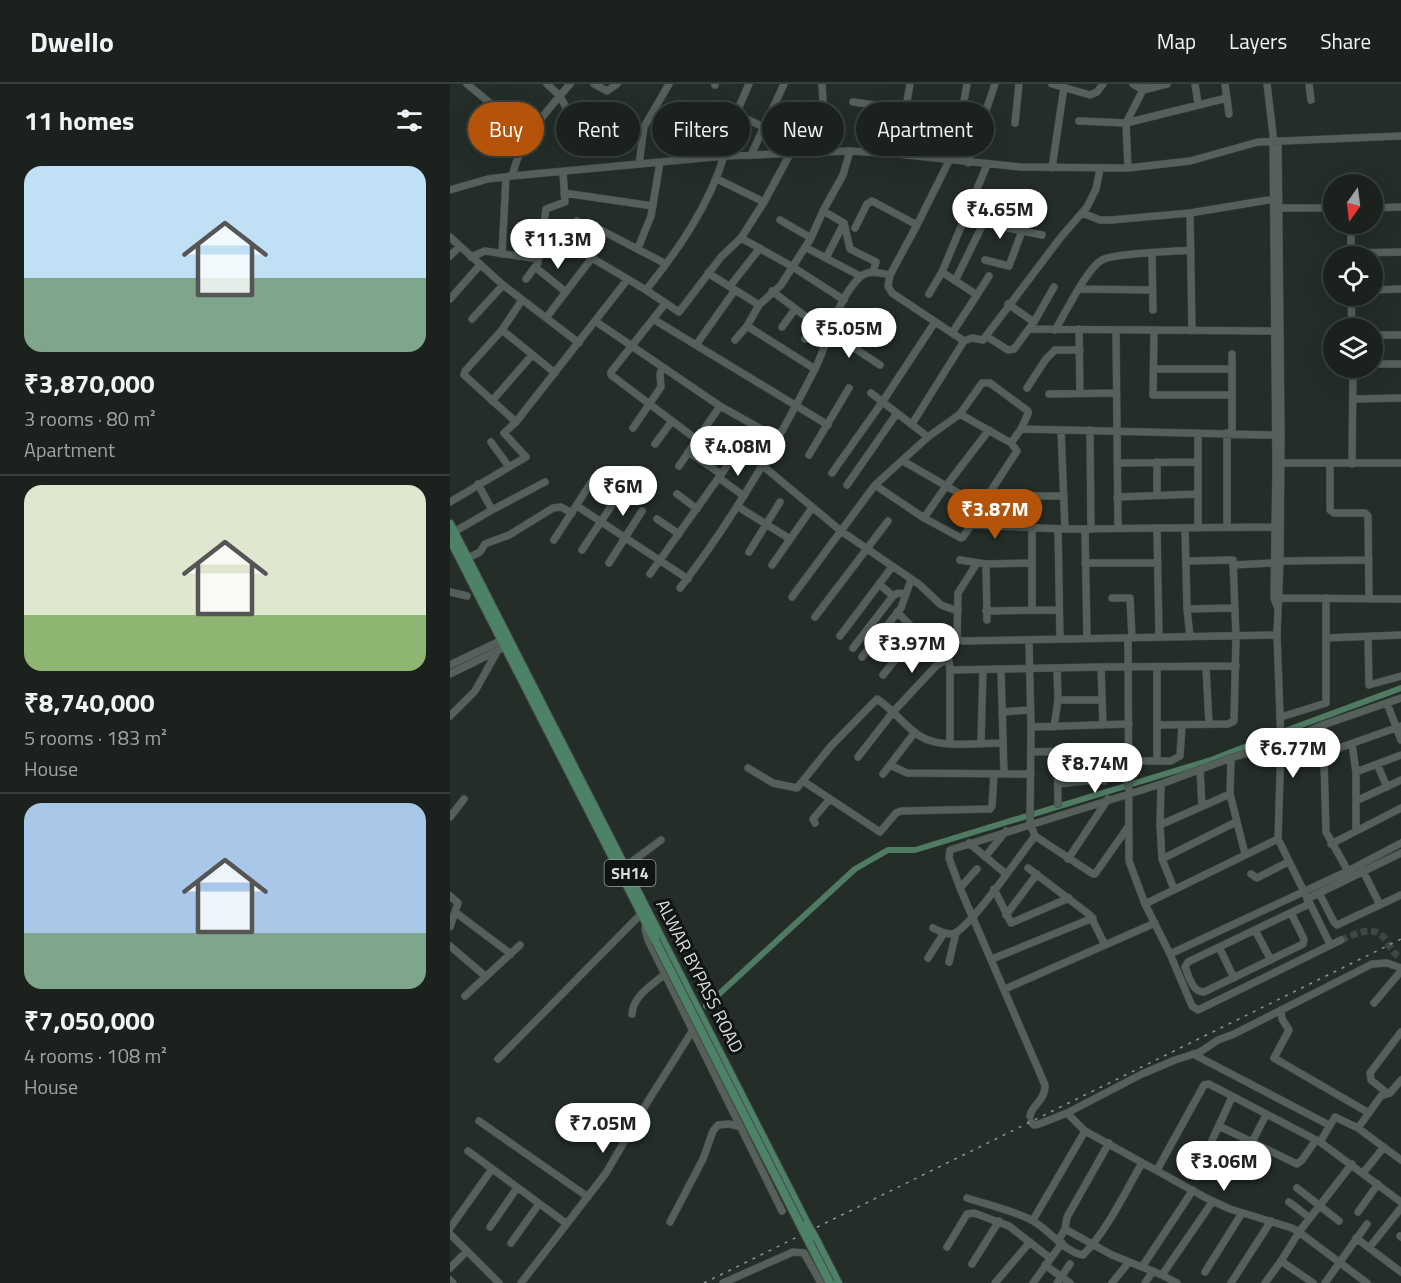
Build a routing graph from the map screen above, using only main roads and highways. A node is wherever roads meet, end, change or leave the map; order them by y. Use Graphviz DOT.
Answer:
graph roads {
  1 [pos="451,532"];
  2 [pos="830,1283"];
  3 [pos="838,1283"];
  1 -- 2 [label="main road, ALWAR BYPASS ROAD / SH14, bridge"];
  1 -- 3 [label="main road, ALWAR BYPASS ROAD / SH14, bridge"];
}
